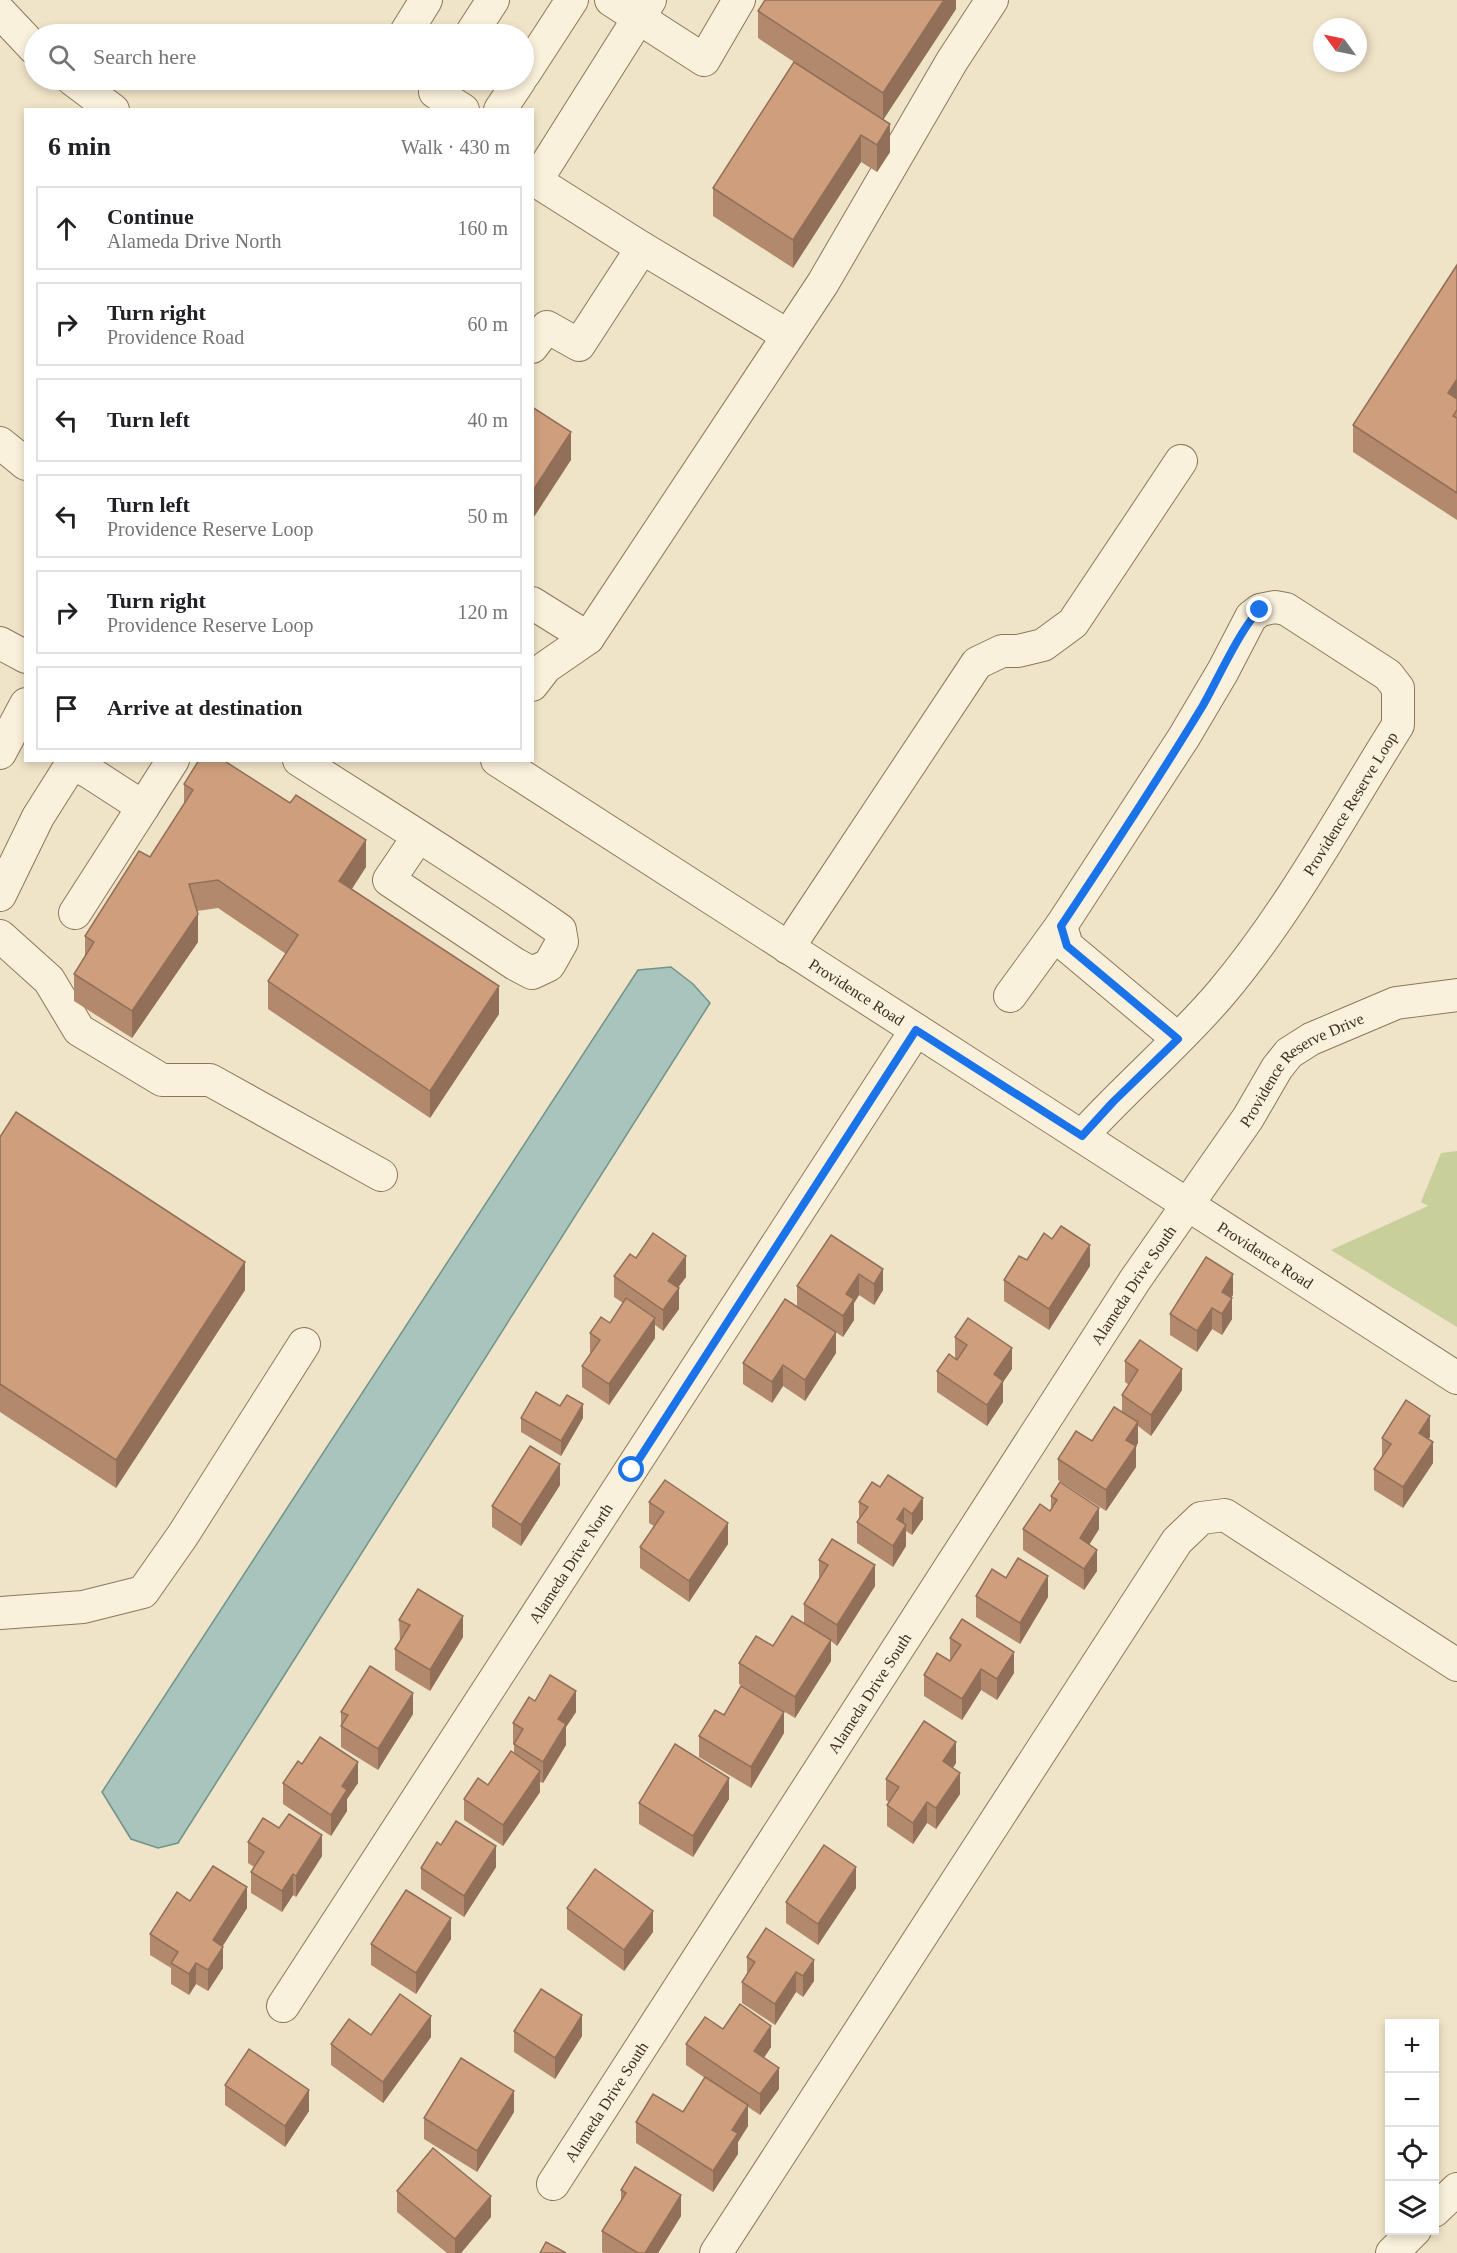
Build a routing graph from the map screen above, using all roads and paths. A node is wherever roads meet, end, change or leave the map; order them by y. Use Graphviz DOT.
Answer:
graph roads {
  1 [pos="426,0"];
  2 [pos="493,0"];
  3 [pos="572,0"];
  4 [pos="611,0"];
  5 [pos="739,0"];
  6 [pos="992,0"];
  7 [pos="644,8"];
  8 [pos="0,12"];
  9 [pos="411,24"];
  10 [pos="477,24"];
  11 [pos="24,37"];
  12 [pos="534,59"];
  13 [pos="86,90"];
  14 [pos="438,90"];
  15 [pos="513,90"];
  16 [pos="110,108"];
  17 [pos="461,108"];
  18 [pos="501,108"];
  19 [pos="642,248"];
  20 [pos="788,335"];
  21 [pos="534,344"];
  22 [pos="0,443"];
  23 [pos="24,458"];
  24 [pos="1181,461"];
  25 [pos="24,462"];
  26 [pos="534,604"];
  27 [pos="588,638"];
  28 [pos="0,643"];
  29 [pos="24,656"];
  30 [pos="534,682"];
  31 [pos="24,708"];
  32 [pos="0,753"];
  33 [pos="73,762"];
  34 [pos="172,762"];
  35 [pos="302,762"];
  36 [pos="500,762"];
  37 [pos="143,807"];
  38 [pos="418,837"];
  39 [pos="0,895"];
  40 [pos="75,913"];
  41 [pos="1061,926"];
  42 [pos="0,936"];
  43 [pos="788,948"];
  44 [pos="1452,988"];
  45 [pos="1010,996"];
  46 [pos="916,1030"];
  47 [pos="1178,1039"];
  48 [pos="1082,1136"];
  49 [pos="381,1175"];
  50 [pos="1189,1207"];
  51 [pos="304,1344"];
  52 [pos="1457,1378"];
  53 [pos="0,1613"];
  54 [pos="1457,1665"];
  55 [pos="283,2006"];
  56 [pos="554,2184"];
  57 [pos="1457,2189"];
  58 [pos="1439,2206"];
  59 [pos="1410,2235"];
  60 [pos="716,2253"];
  61 [pos="1392,2253"];
  1 -- 9 [label="street"];
  2 -- 10 [label="street"];
  3 -- 12 [label="street"];
  4 -- 7 [label="street"];
  5 -- 7 [label="street"];
  6 -- 20 [label="street"];
  7 -- 19 [label="street"];
  8 -- 11 [label="street"];
  13 -- 16 [label="street"];
  14 -- 17 [label="street"];
  15 -- 18 [label="street"];
  19 -- 20 [label="street"];
  19 -- 21 [label="street"];
  20 -- 27 [label="street"];
  22 -- 23 [label="street"];
  22 -- 25 [label="street"];
  24 -- 43 [label="street"];
  26 -- 27 [label="street"];
  27 -- 30 [label="street"];
  28 -- 29 [label="street"];
  31 -- 32 [label="street"];
  33 -- 37 [label="street"];
  33 -- 39 [label="street"];
  34 -- 37 [label="street"];
  35 -- 38 [label="street"];
  36 -- 43 [label="street, Providence Road"];
  37 -- 40 [label="street"];
  38 -- 38 [label="street"];
  41 -- 45 [label="street"];
  41 -- 47 [label="street"];
  41 -- 47 [label="street, Providence Reserve Loop"];
  42 -- 49 [label="street"];
  43 -- 46 [label="street, Providence Road"];
  44 -- 50 [label="street, Providence Reserve Drive"];
  46 -- 48 [label="street, Providence Road"];
  46 -- 55 [label="street, Alameda Drive North"];
  47 -- 48 [label="street"];
  48 -- 50 [label="street, Providence Road"];
  50 -- 52 [label="street, Providence Road"];
  50 -- 56 [label="street, Alameda Drive South"];
  51 -- 53 [label="street"];
  54 -- 60 [label="street"];
  57 -- 58 [label="street"];
  59 -- 61 [label="street"];
}
